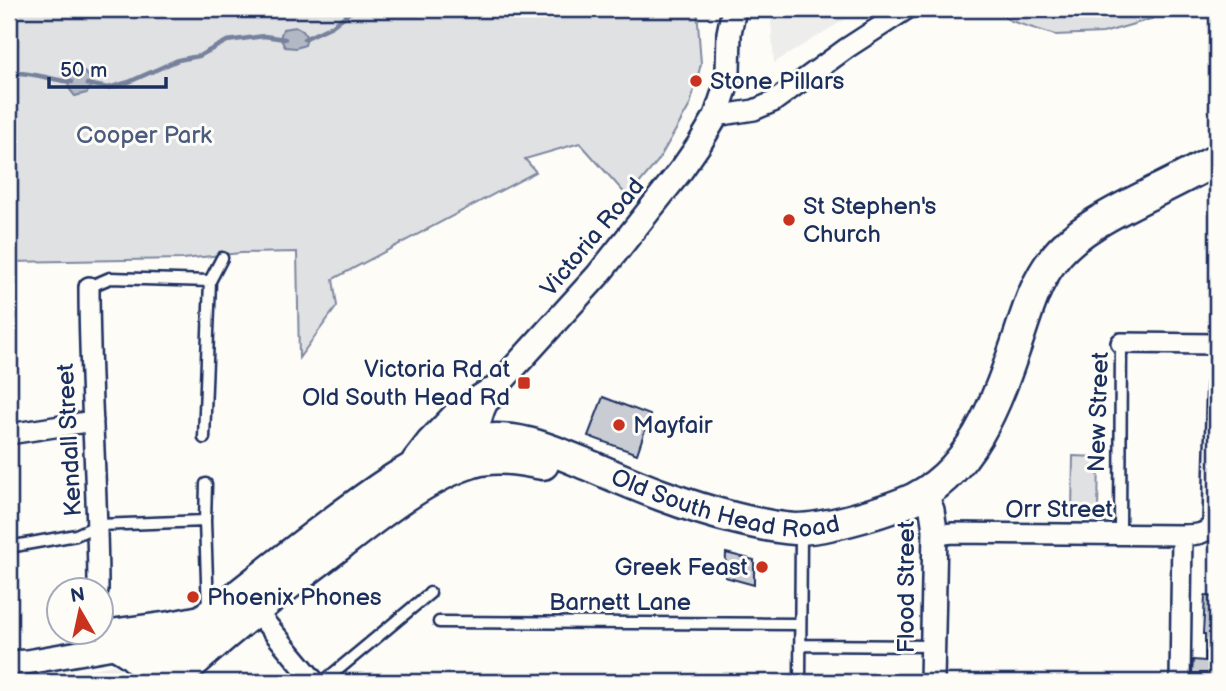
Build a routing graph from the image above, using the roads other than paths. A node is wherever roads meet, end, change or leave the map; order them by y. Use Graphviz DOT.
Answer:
graph roads {
  1 [pos="719,9"];
  2 [pos="734,9"];
  3 [pos="907,9"];
  4 [pos="729,33"];
  5 [pos="716,116"];
  6 [pos="1217,160"];
  7 [pos="1217,178"];
  8 [pos="222,258"];
  9 [pos="210,281"];
  10 [pos="89,287"];
  11 [pos="1121,343"];
  12 [pos="1217,344"];
  13 [pos="1217,384"];
  14 [pos="488,395"];
  15 [pos="93,421"];
  16 [pos="9,434"];
  17 [pos="204,438"];
  18 [pos="474,452"];
  19 [pos="412,468"];
  20 [pos="206,484"];
  21 [pos="930,513"];
  22 [pos="205,521"];
  23 [pos="98,525"];
  24 [pos="1120,534"];
  25 [pos="1182,536"];
  26 [pos="801,537"];
  27 [pos="9,547"];
  28 [pos="98,576"];
  29 [pos="430,593"];
  30 [pos="255,610"];
  31 [pos="208,616"];
  32 [pos="439,622"];
  33 [pos="800,624"];
  34 [pos="116,637"];
  35 [pos="116,640"];
  36 [pos="188,640"];
  37 [pos="116,645"];
  38 [pos="800,645"];
  39 [pos="46,646"];
  40 [pos="84,646"];
  41 [pos="933,646"];
  42 [pos="9,652"];
  43 [pos="9,663"];
  44 [pos="157,682"];
  45 [pos="315,682"];
  46 [pos="323,682"];
  47 [pos="800,682"];
  48 [pos="932,682"];
  49 [pos="1180,682"];
  1 -- 4 [label="street, Victoria Road"];
  2 -- 4 [label="street, Victoria Road"];
  3 -- 5 [label="street"];
  4 -- 5 [label="street, Victoria Road"];
  5 -- 14 [label="street, Victoria Road"];
  6 -- 21 [label="main road, Old South Head Road"];
  7 -- 21 [label="main road, Old South Head Road"];
  8 -- 9 [label="lane"];
  9 -- 10 [label="lane"];
  9 -- 17 [label="lane"];
  10 -- 15 [label="street, Kendall Street"];
  11 -- 12 [label="street, New Street"];
  11 -- 24 [label="lane, New Street"];
  13 -- 25 [label="street"];
  14 -- 18 [label="street, Victoria Road"];
  14 -- 19 [label="main road"];
  15 -- 16 [label="street"];
  15 -- 23 [label="street, Kendall Street"];
  18 -- 19 [label="main road, Old South Head Road"];
  18 -- 26 [label="main road, Old South Head Road"];
  18 -- 30 [label="main road, Old South Head Road"];
  19 -- 31 [label="main road, Old South Head Road"];
  20 -- 22 [label="lane"];
  21 -- 24 [label="street, Orr Street"];
  21 -- 26 [label="main road, Old South Head Road"];
  21 -- 41 [label="street, Flood Street"];
  22 -- 23 [label="lane"];
  22 -- 31 [label="lane"];
  23 -- 27 [label="lane"];
  23 -- 28 [label="street, Kendall Street"];
  24 -- 25 [label="street, Orr Street"];
  25 -- 49 [label="street"];
  26 -- 33 [label="lane"];
  29 -- 46 [label="lane"];
  30 -- 36 [label="street"];
  30 -- 44 [label="main road, Old South Head Road"];
  30 -- 45 [label="street"];
  31 -- 34 [label="street"];
  31 -- 36 [label="main road, Old South Head Road"];
  32 -- 33 [label="lane, Barnett Lane"];
  33 -- 38 [label="lane"];
  35 -- 36 [label="street"];
  36 -- 44 [label="main road, Old South Head Road"];
  37 -- 44 [label="main road"];
  38 -- 41 [label="lane"];
  38 -- 47 [label="lane"];
  39 -- 42 [label="street"];
  40 -- 43 [label="street"];
  41 -- 48 [label="street, Flood Street"];
}
